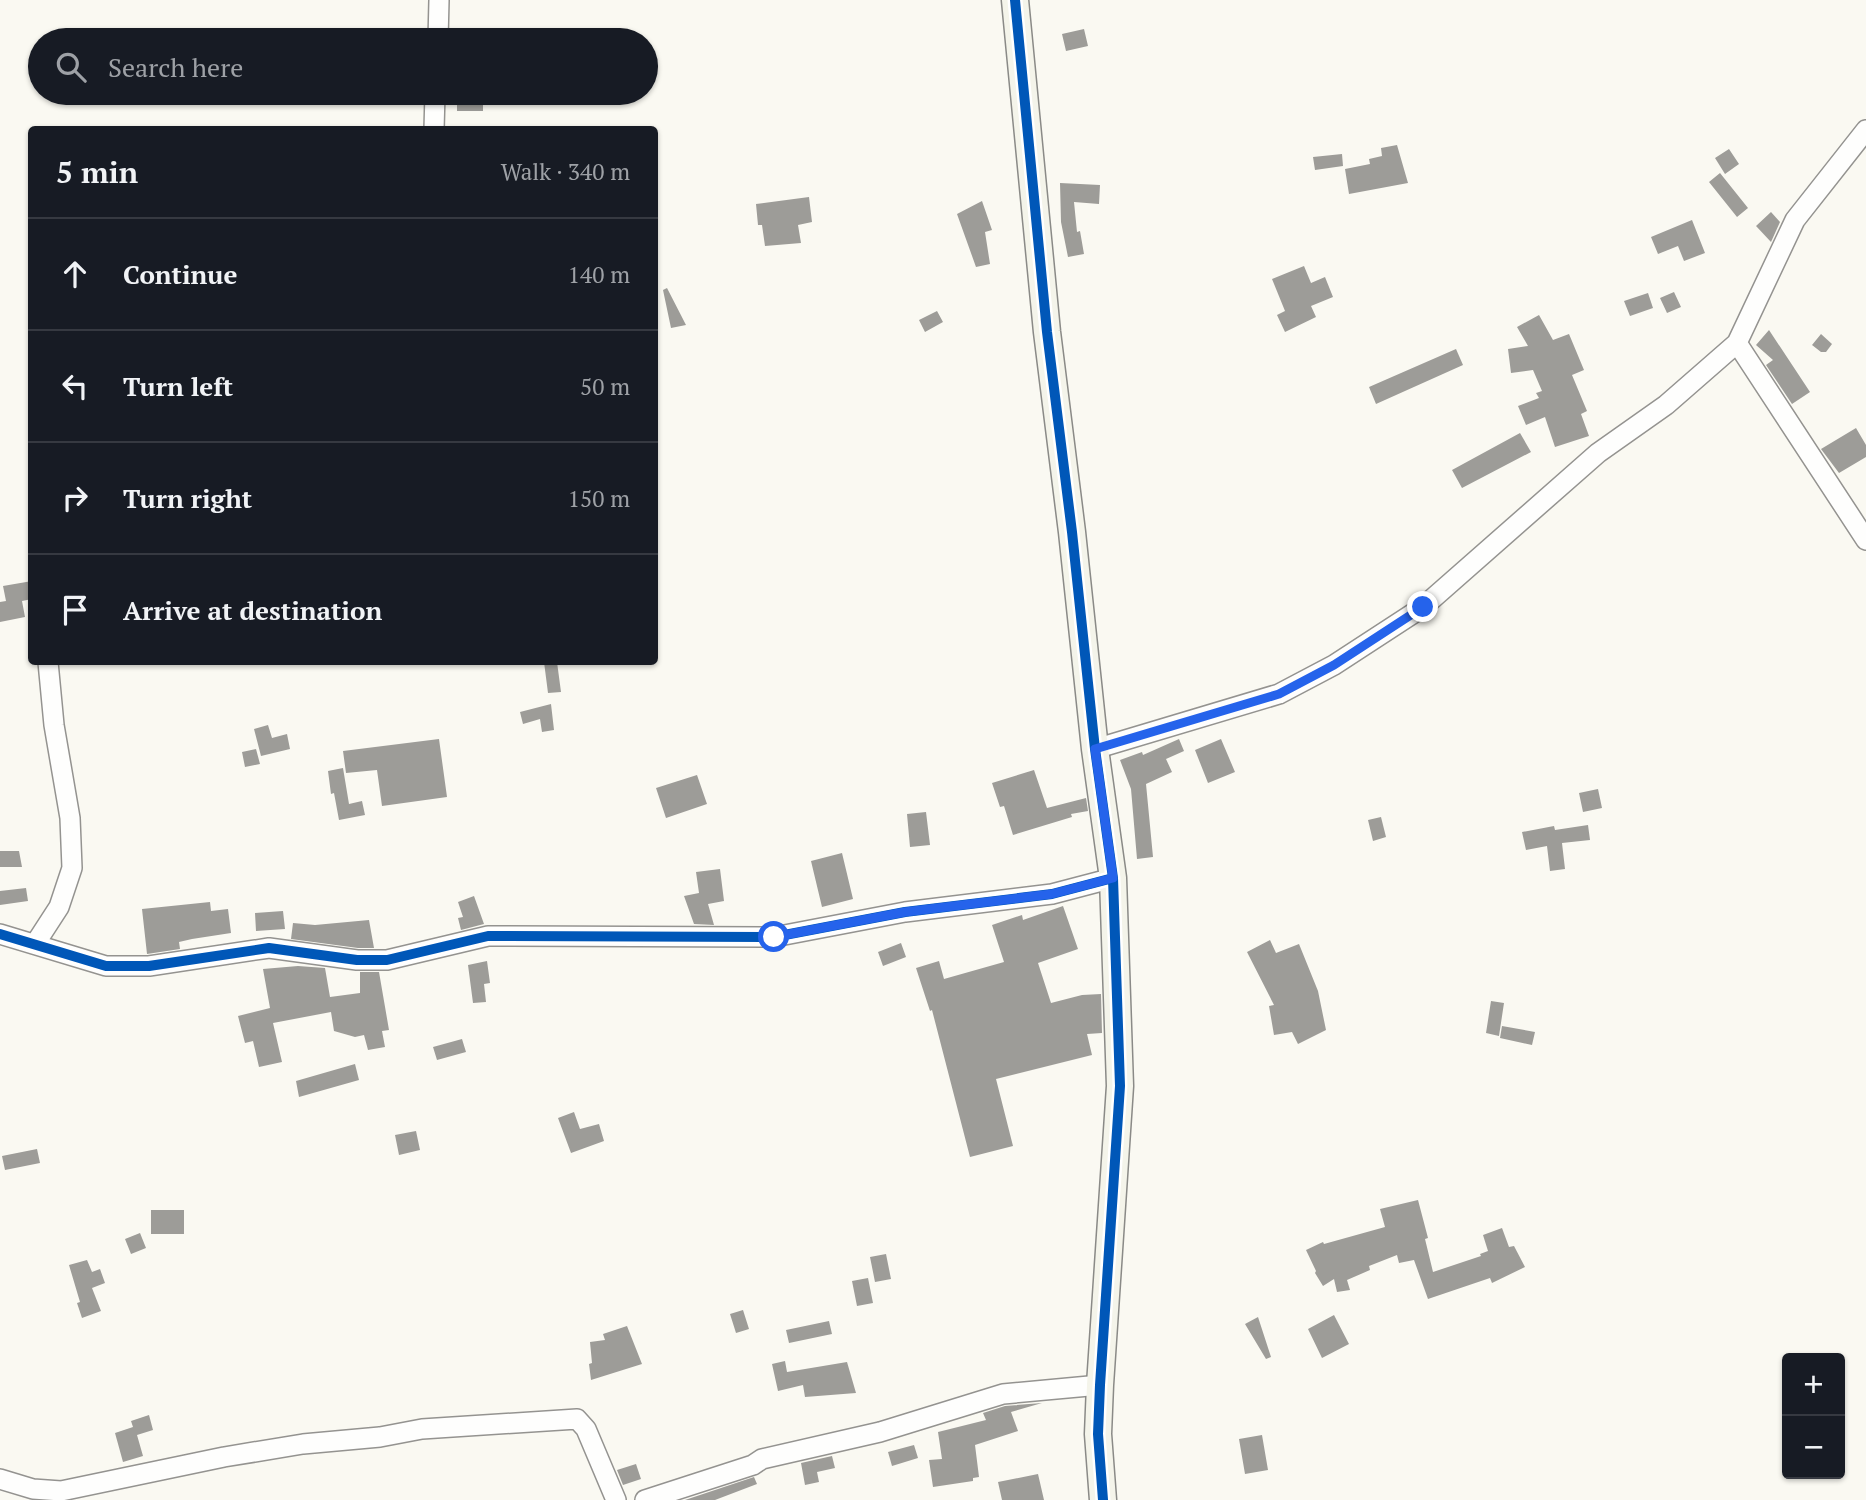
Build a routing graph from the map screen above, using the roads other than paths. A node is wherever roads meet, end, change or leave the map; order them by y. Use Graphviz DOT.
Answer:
graph roads {
  1 [pos="439,0"];
  2 [pos="1015,0"];
  3 [pos="438,28"];
  4 [pos="434,105"];
  5 [pos="433,126"];
  6 [pos="1866,130"];
  7 [pos="1737,342"];
  8 [pos="1866,540"];
  9 [pos="48,665"];
  10 [pos="1095,749"];
  11 [pos="1113,878"];
  12 [pos="0,934"];
  13 [pos="35,944"];
  14 [pos="1100,1385"];
  15 [pos="0,1479"];
  16 [pos="616,1500"];
  17 [pos="645,1500"];
  18 [pos="1103,1500"];
  1 -- 3 [label="street"];
  2 -- 10 [label="street"];
  4 -- 5 [label="street"];
  6 -- 7 [label="street"];
  7 -- 8 [label="street"];
  7 -- 10 [label="street"];
  9 -- 13 [label="street"];
  10 -- 11 [label="street"];
  11 -- 13 [label="street"];
  11 -- 14 [label="street"];
  12 -- 13 [label="street"];
  14 -- 17 [label="street"];
  14 -- 18 [label="street"];
  15 -- 16 [label="street"];
}
